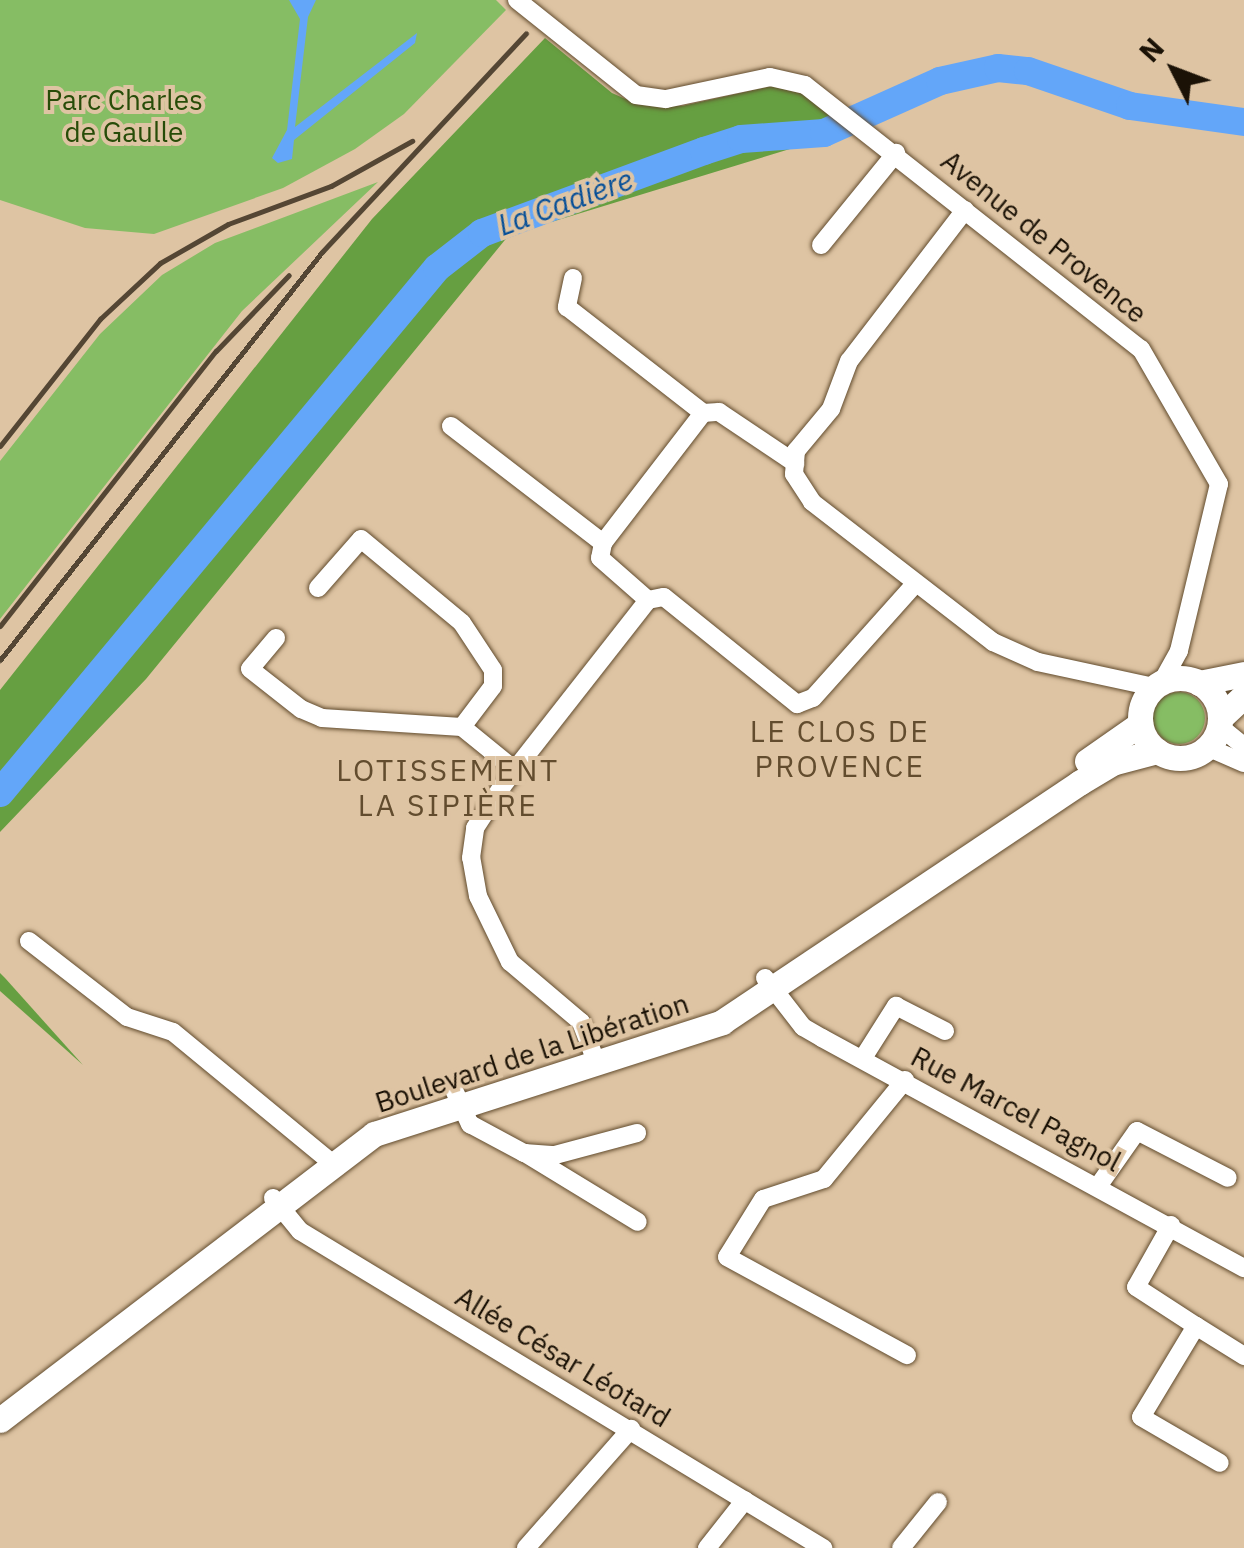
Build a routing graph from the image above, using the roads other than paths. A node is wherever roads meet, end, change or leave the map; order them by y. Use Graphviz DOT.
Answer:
graph roads {
  1 [pos="517,0"];
  2 [pos="896,153"];
  3 [pos="965,210"];
  4 [pos="821,245"];
  5 [pos="573,278"];
  6 [pos="703,413"];
  7 [pos="452,426"];
  8 [pos="795,464"];
  9 [pos="603,543"];
  10 [pos="916,583"];
  11 [pos="318,588"];
  12 [pos="648,600"];
  13 [pos="276,638"];
  14 [pos="1179,651"];
  15 [pos="1244,674"];
  16 [pos="1194,681"];
  17 [pos="1244,696"];
  18 [pos="1150,699"];
  19 [pos="462,726"];
  20 [pos="1215,730"];
  21 [pos="1244,746"];
  22 [pos="1157,751"];
  23 [pos="1244,763"];
  24 [pos="515,770"];
  25 [pos="29,942"];
  26 [pos="769,983"];
  27 [pos="945,1031"];
  28 [pos="594,1058"];
  29 [pos="863,1058"];
  30 [pos="905,1080"];
  31 [pos="456,1098"];
  32 [pos="637,1133"];
  33 [pos="524,1153"];
  34 [pos="329,1161"];
  35 [pos="1228,1178"];
  36 [pos="1099,1186"];
  37 [pos="277,1202"];
  38 [pos="638,1222"];
  39 [pos="1171,1225"];
  40 [pos="1244,1268"];
  41 [pos="1196,1326"];
  42 [pos="907,1355"];
  43 [pos="1244,1356"];
  44 [pos="0,1406"];
  45 [pos="0,1420"];
  46 [pos="630,1429"];
  47 [pos="1220,1463"];
  48 [pos="746,1500"];
  49 [pos="938,1502"];
  50 [pos="526,1548"];
  51 [pos="706,1548"];
  52 [pos="823,1548"];
  53 [pos="901,1548"];
  1 -- 2 [label="street, Avenue de Provence"];
  2 -- 3 [label="street, Avenue de Provence"];
  2 -- 4 [label="street"];
  3 -- 8 [label="street"];
  3 -- 14 [label="street, Avenue de Provence"];
  5 -- 6 [label="street"];
  6 -- 8 [label="street"];
  6 -- 9 [label="street"];
  7 -- 9 [label="street"];
  8 -- 10 [label="street"];
  9 -- 12 [label="street"];
  10 -- 12 [label="street"];
  10 -- 18 [label="street"];
  11 -- 19 [label="street"];
  12 -- 24 [label="street"];
  13 -- 19 [label="street"];
  14 -- 16 [label="street"];
  14 -- 18 [label="street, Avenue de Provence"];
  15 -- 16 [label="street, Boulevard de la Libération"];
  16 -- 18 [label="street, Boulevard de la Libération"];
  16 -- 20 [label="street"];
  17 -- 20 [label="street"];
  18 -- 22 [label="street"];
  18 -- 26 [label="street, Boulevard de la Libération"];
  19 -- 24 [label="street"];
  20 -- 21 [label="street"];
  20 -- 22 [label="street, Boulevard de la Libération"];
  20 -- 23 [label="street"];
  22 -- 26 [label="street, Boulevard de la Libération"];
  24 -- 28 [label="street"];
  25 -- 34 [label="street"];
  26 -- 28 [label="street, Boulevard de la Libération"];
  26 -- 29 [label="street, Rue Marcel Pagnol"];
  27 -- 29 [label="street"];
  28 -- 31 [label="street, Boulevard de la Libération"];
  29 -- 30 [label="street, Rue Marcel Pagnol"];
  30 -- 36 [label="street, Rue Marcel Pagnol"];
  30 -- 42 [label="street"];
  31 -- 33 [label="street"];
  31 -- 34 [label="street, Boulevard de la Libération"];
  32 -- 33 [label="street"];
  33 -- 38 [label="street"];
  34 -- 37 [label="street, Boulevard de la Libération"];
  35 -- 36 [label="street"];
  36 -- 39 [label="street, Rue Marcel Pagnol"];
  37 -- 44 [label="street, Boulevard de la Libération"];
  37 -- 45 [label="street, Boulevard de la Libération"];
  37 -- 46 [label="street, Allée César Léotard"];
  39 -- 40 [label="street, Rue Marcel Pagnol"];
  39 -- 41 [label="street"];
  41 -- 43 [label="street"];
  41 -- 47 [label="street"];
  46 -- 48 [label="street, Allée César Léotard"];
  46 -- 50 [label="street"];
  48 -- 51 [label="street"];
  48 -- 52 [label="street, Allée César Léotard"];
  49 -- 53 [label="street"];
}
